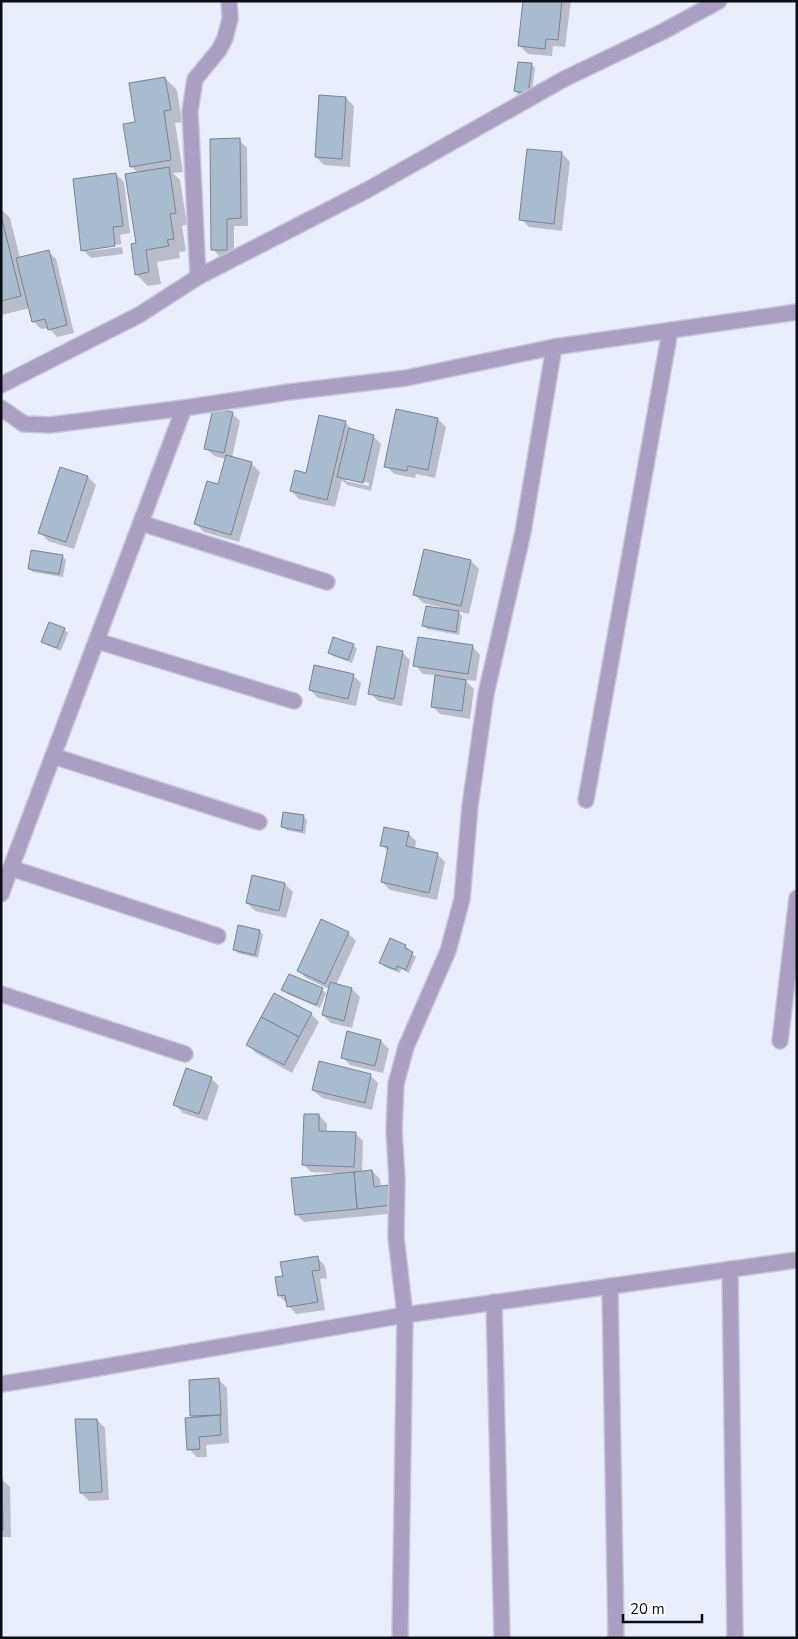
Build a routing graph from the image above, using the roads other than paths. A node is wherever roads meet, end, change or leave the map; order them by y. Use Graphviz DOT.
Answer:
graph roads {
  1 [pos="228,1"];
  2 [pos="719,1"];
  3 [pos="198,277"];
  4 [pos="797,312"];
  5 [pos="670,331"];
  6 [pos="554,347"];
  7 [pos="1,385"];
  8 [pos="1,408"];
  9 [pos="184,408"];
  10 [pos="141,523"];
  11 [pos="327,582"];
  12 [pos="97,642"];
  13 [pos="294,701"];
  14 [pos="53,756"];
  15 [pos="586,800"];
  16 [pos="259,822"];
  17 [pos="11,868"];
  18 [pos="1,894"];
  19 [pos="797,898"];
  20 [pos="218,936"];
  21 [pos="1,994"];
  22 [pos="780,1041"];
  23 [pos="185,1054"];
  24 [pos="797,1260"];
  25 [pos="730,1269"];
  26 [pos="610,1286"];
  27 [pos="494,1302"];
  28 [pos="405,1315"];
  29 [pos="1,1384"];
  30 [pos="400,1638"];
  31 [pos="502,1638"];
  32 [pos="616,1638"];
  33 [pos="735,1638"];
  1 -- 3 [label="street"];
  2 -- 3 [label="street"];
  3 -- 7 [label="street"];
  4 -- 5 [label="street"];
  5 -- 6 [label="street"];
  5 -- 15 [label="street"];
  6 -- 9 [label="street"];
  6 -- 28 [label="street"];
  8 -- 9 [label="street"];
  9 -- 10 [label="street"];
  10 -- 11 [label="street"];
  10 -- 12 [label="street"];
  12 -- 13 [label="street"];
  12 -- 14 [label="street"];
  14 -- 16 [label="street"];
  14 -- 17 [label="street"];
  17 -- 18 [label="street"];
  17 -- 20 [label="street"];
  19 -- 22 [label="street"];
  21 -- 23 [label="street"];
  24 -- 25 [label="street"];
  25 -- 26 [label="street"];
  25 -- 33 [label="street"];
  26 -- 27 [label="street"];
  26 -- 32 [label="street"];
  27 -- 28 [label="street"];
  27 -- 31 [label="street"];
  28 -- 29 [label="street"];
  28 -- 30 [label="street"];
}
